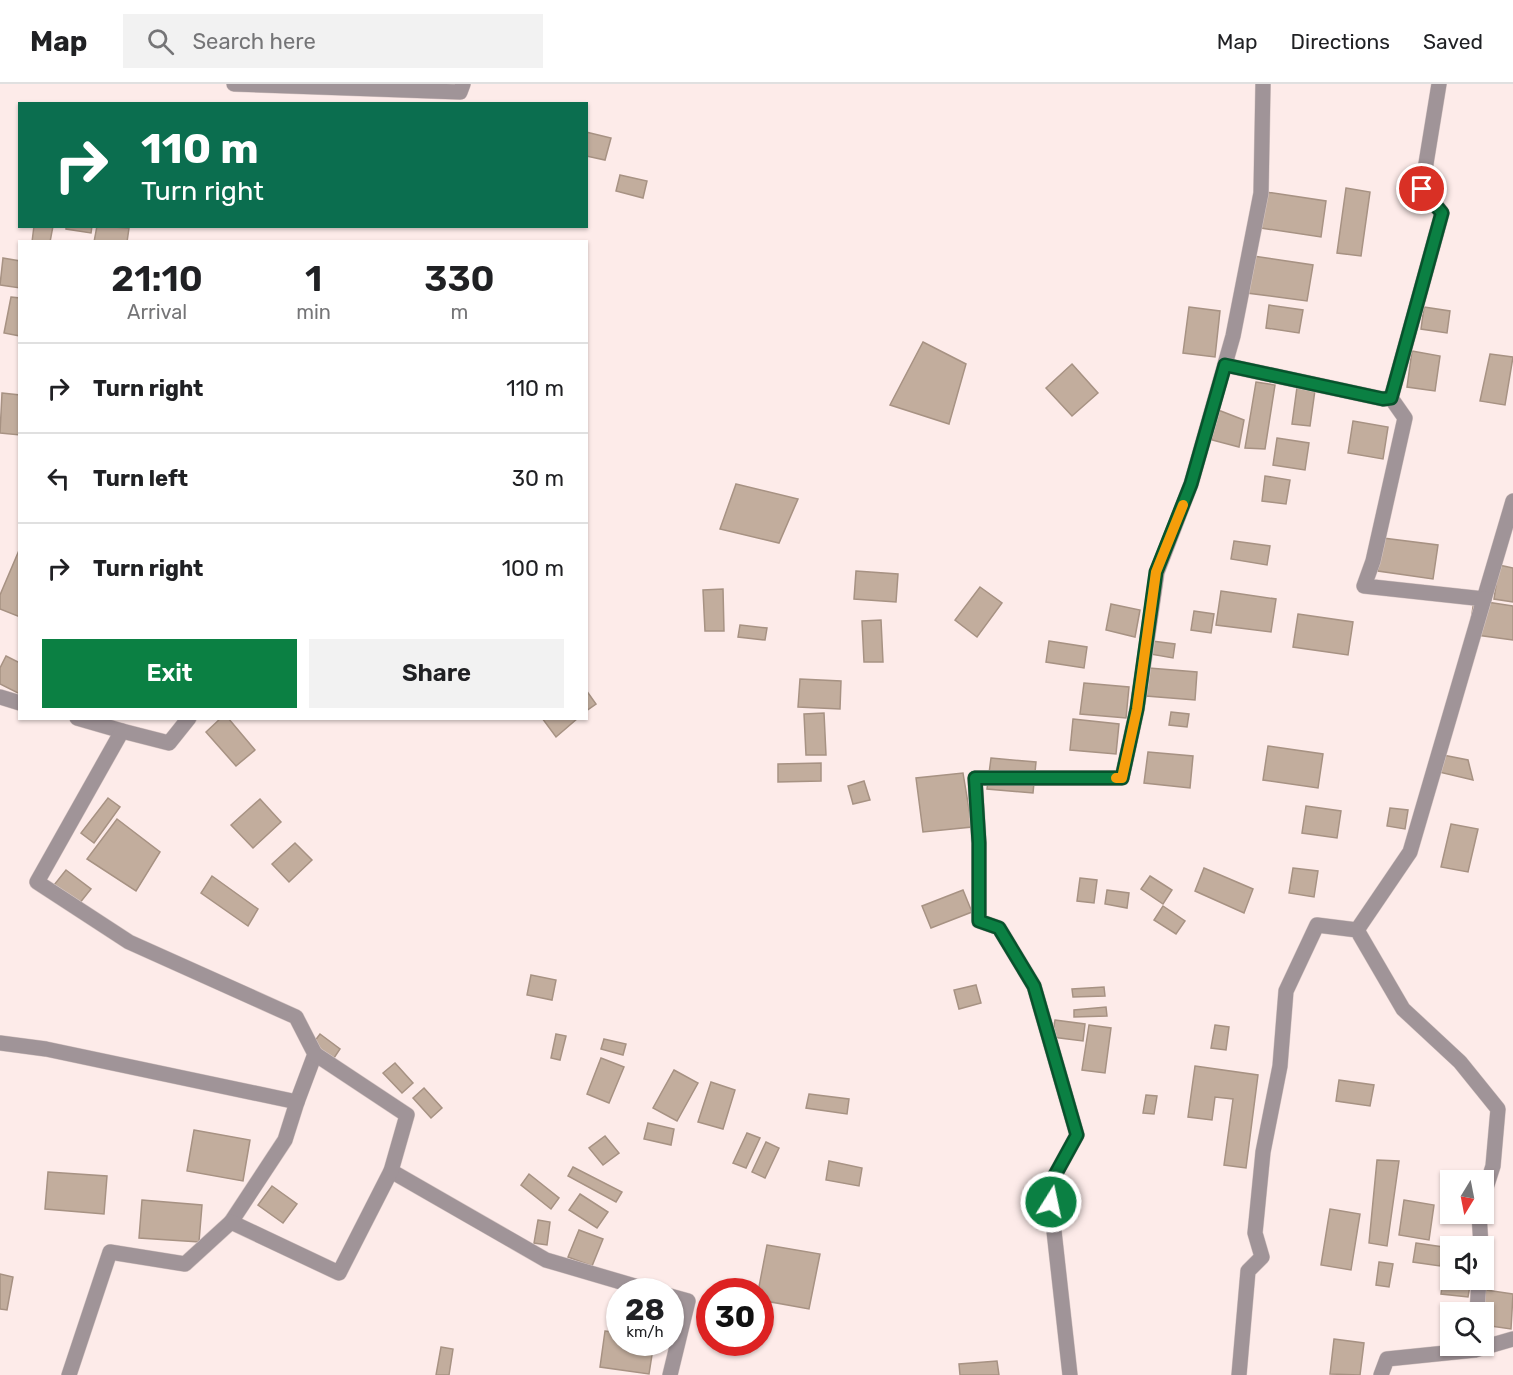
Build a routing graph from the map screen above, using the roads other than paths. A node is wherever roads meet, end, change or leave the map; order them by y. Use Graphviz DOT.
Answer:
graph roads {
  1 [pos="234,84"];
  2 [pos="463,84"];
  3 [pos="1263,84"];
  4 [pos="1439,84"];
  5 [pos="1225,365"];
  6 [pos="1391,398"];
  7 [pos="1513,501"];
  8 [pos="1484,599"];
  9 [pos="0,698"];
  10 [pos="18,702"];
  11 [pos="84,720"];
  12 [pos="187,720"];
  13 [pos="122,730"];
  14 [pos="1357,930"];
  15 [pos="0,1043"];
  16 [pos="315,1054"];
  17 [pos="297,1102"];
  18 [pos="391,1170"];
  19 [pos="1492,1170"];
  20 [pos="231,1222"];
  21 [pos="607,1278"];
  22 [pos="684,1300"];
  23 [pos="684,1317"];
  24 [pos="1513,1339"];
  25 [pos="1494,1344"];
  26 [pos="1440,1352"];
  27 [pos="675,1356"];
  28 [pos="69,1375"];
  29 [pos="670,1375"];
  30 [pos="1070,1375"];
  31 [pos="1239,1375"];
  32 [pos="1381,1375"];
  1 -- 2 [label="street"];
  3 -- 5 [label="street"];
  4 -- 6 [label="street"];
  5 -- 6 [label="street"];
  5 -- 30 [label="street"];
  6 -- 8 [label="street"];
  7 -- 8 [label="street"];
  8 -- 14 [label="street"];
  9 -- 10 [label="street"];
  11 -- 13 [label="street"];
  12 -- 13 [label="street"];
  13 -- 16 [label="street"];
  14 -- 19 [label="street"];
  14 -- 31 [label="street"];
  15 -- 17 [label="street"];
  16 -- 17 [label="street"];
  16 -- 18 [label="street"];
  17 -- 20 [label="street"];
  18 -- 20 [label="street"];
  18 -- 21 [label="street"];
  20 -- 28 [label="street"];
  22 -- 23 [label="street"];
  24 -- 25 [label="street"];
  26 -- 32 [label="street"];
  27 -- 29 [label="street"];
}
